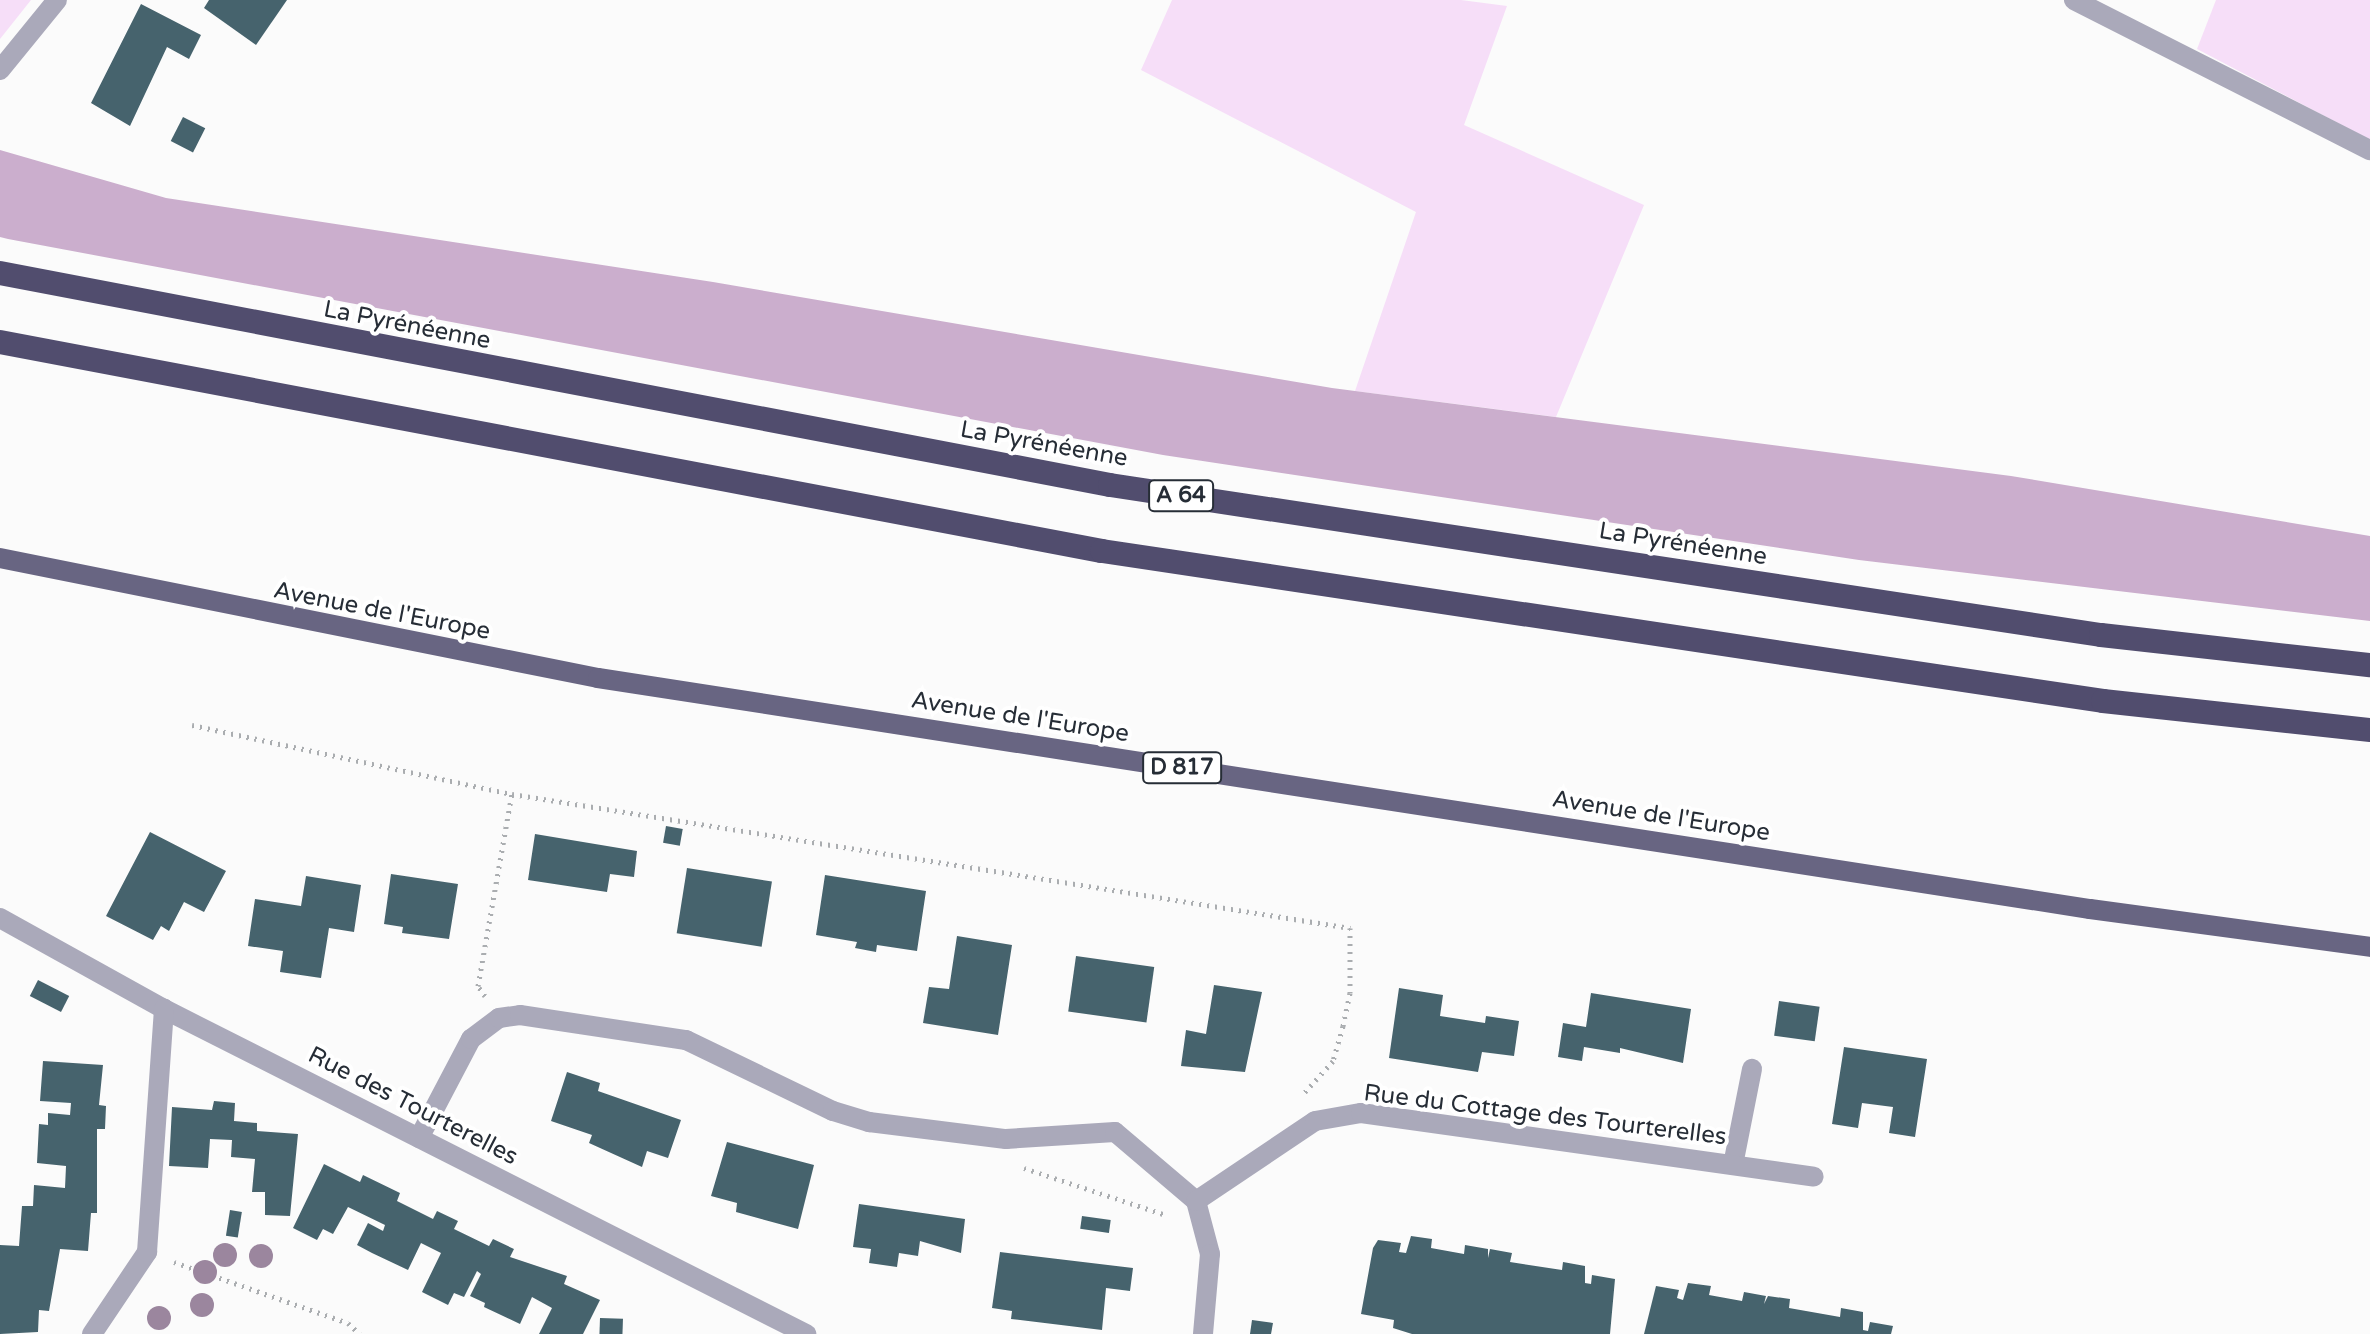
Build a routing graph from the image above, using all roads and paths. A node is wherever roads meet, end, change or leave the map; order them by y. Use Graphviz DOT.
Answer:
graph roads {
  1 [pos="57,0"];
  2 [pos="2074,0"];
  3 [pos="0,70"];
  4 [pos="2370,150"];
  5 [pos="0,273"];
  6 [pos="0,342"];
  7 [pos="0,558"];
  8 [pos="2370,665"];
  9 [pos="192,725"];
  10 [pos="2370,730"];
  11 [pos="512,794"];
  12 [pos="0,918"];
  13 [pos="2370,947"];
  14 [pos="164,1009"];
  15 [pos="499,1018"];
  16 [pos="1752,1069"];
  17 [pos="1315,1121"];
  18 [pos="419,1138"];
  19 [pos="1012,1164"];
  20 [pos="1733,1165"];
  21 [pos="1814,1177"];
  22 [pos="1196,1201"];
  23 [pos="1202,1225"];
  24 [pos="147,1252"];
  25 [pos="794,1331"];
  26 [pos="92,1334"];
  27 [pos="360,1334"];
  28 [pos="1203,1334"];
  1 -- 3 [label="street"];
  2 -- 4 [label="street"];
  5 -- 8 [label="highway, La Pyrénéenne / A 64"];
  6 -- 10 [label="highway"];
  7 -- 13 [label="main road, Avenue de l'Europe / D 817"];
  9 -- 11 [label="path"];
  11 -- 15 [label="path"];
  11 -- 17 [label="path"];
  12 -- 14 [label="street, Rue des Tourterelles"];
  14 -- 18 [label="street, Rue des Tourterelles"];
  14 -- 24 [label="street"];
  15 -- 18 [label="street"];
  15 -- 22 [label="street"];
  16 -- 20 [label="street"];
  17 -- 20 [label="street, Rue du Cottage des Tourterelles"];
  17 -- 22 [label="street, Rue du Cottage des Tourterelles"];
  18 -- 25 [label="street, Rue des Tourterelles"];
  19 -- 23 [label="path"];
  20 -- 21 [label="street, Rue du Cottage des Tourterelles"];
  22 -- 23 [label="street"];
  23 -- 28 [label="street"];
  24 -- 26 [label="street"];
  24 -- 27 [label="path"];
}
